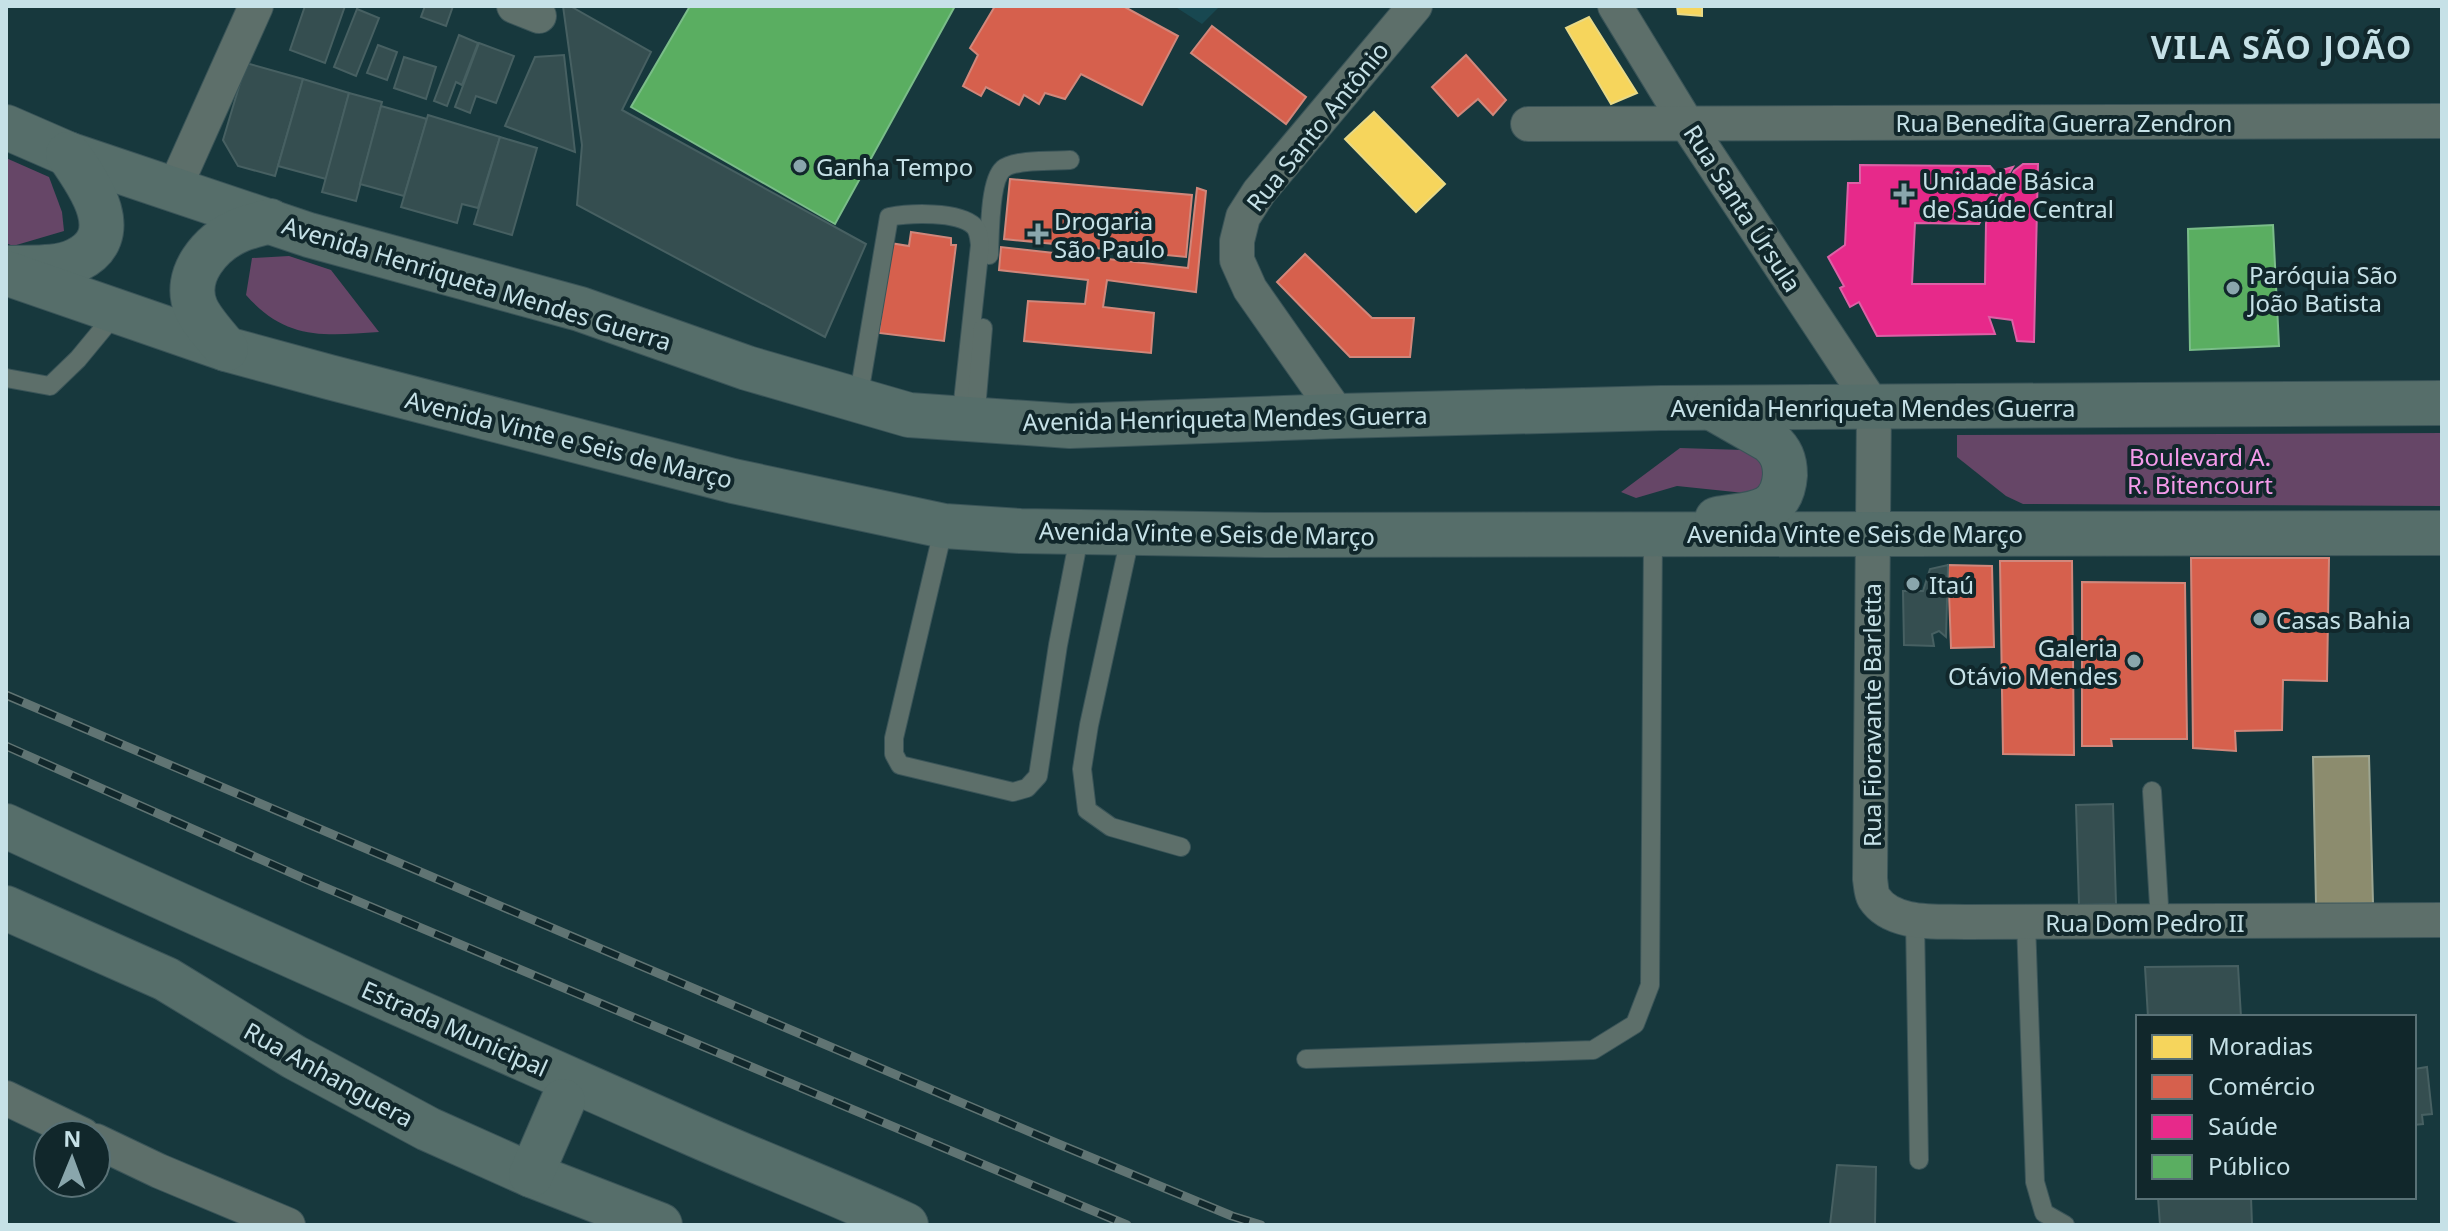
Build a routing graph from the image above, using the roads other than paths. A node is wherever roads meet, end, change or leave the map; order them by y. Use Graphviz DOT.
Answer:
graph roads {
  1 [pos="256,6"];
  2 [pos="1415,6"];
  3 [pos="1615,6"];
  4 [pos="2442,121"];
  5 [pos="1528,124"];
  6 [pos="1687,124"];
  7 [pos="6,127"];
  8 [pos="68,154"];
  9 [pos="1070,160"];
  10 [pos="174,189"];
  11 [pos="270,221"];
  12 [pos="6,270"];
  13 [pos="116,313"];
  14 [pos="226,349"];
  15 [pos="6,378"];
  16 [pos="858,400"];
  17 [pos="2442,403"];
  18 [pos="1711,407"];
  19 [pos="1874,407"];
  20 [pos="1339,416"];
  21 [pos="968,420"];
  22 [pos="944,526"];
  23 [pos="1080,532"];
  24 [pos="1131,533"];
  25 [pos="1653,533"];
  26 [pos="1872,533"];
  27 [pos="2442,533"];
  28 [pos="2152,791"];
  29 [pos="6,826"];
  30 [pos="1181,847"];
  31 [pos="1870,879"];
  32 [pos="180,907"];
  33 [pos="6,908"];
  34 [pos="1915,920"];
  35 [pos="2442,920"];
  36 [pos="2026,922"];
  37 [pos="2160,922"];
  38 [pos="1306,1059"];
  39 [pos="6,1098"];
  40 [pos="563,1101"];
  41 [pos="50,1119"];
  42 [pos="112,1148"];
  43 [pos="735,1152"];
  44 [pos="1919,1160"];
  45 [pos="531,1175"];
  46 [pos="895,1223"];
  47 [pos="288,1225"];
  48 [pos="660,1225"];
  49 [pos="2065,1225"];
  1 -- 10 [label="street"];
  2 -- 20 [label="street, Rua Santo Antônio"];
  3 -- 6 [label="street, Rua Santa Úrsula"];
  4 -- 6 [label="street, Rua Benedita Guerra Zendron"];
  5 -- 6 [label="street, Rua Benedita Guerra Zendron"];
  6 -- 19 [label="street, Rua Santa Úrsula"];
  7 -- 8 [label="main road, Avenida Henriqueta Mendes Guerra"];
  8 -- 10 [label="main road, Avenida Henriqueta Mendes Guerra"];
  8 -- 12 [label="main road"];
  9 -- 21 [label="lane"];
  10 -- 11 [label="main road, Avenida Henriqueta Mendes Guerra"];
  11 -- 14 [label="main road"];
  11 -- 16 [label="main road, Avenida Henriqueta Mendes Guerra"];
  12 -- 13 [label="main road, Avenida Vinte e Seis de Março"];
  13 -- 14 [label="main road, Avenida Vinte e Seis de Março"];
  13 -- 15 [label="lane"];
  14 -- 22 [label="main road, Avenida Vinte e Seis de Março"];
  16 -- 21 [label="main road, Avenida Henriqueta Mendes Guerra"];
  16 -- 21 [label="lane"];
  17 -- 19 [label="main road, Avenida Henriqueta Mendes Guerra"];
  18 -- 19 [label="main road, Avenida Henriqueta Mendes Guerra"];
  18 -- 20 [label="main road, Avenida Henriqueta Mendes Guerra"];
  18 -- 25 [label="main road"];
  19 -- 26 [label="street, Rua Fioravante Barletta"];
  20 -- 21 [label="main road, Avenida Henriqueta Mendes Guerra"];
  22 -- 23 [label="main road, Avenida Vinte e Seis de Março"];
  22 -- 23 [label="lane"];
  23 -- 24 [label="main road, Avenida Vinte e Seis de Março"];
  24 -- 25 [label="main road, Avenida Vinte e Seis de Março"];
  24 -- 30 [label="lane"];
  25 -- 26 [label="main road, Avenida Vinte e Seis de Março"];
  25 -- 38 [label="lane"];
  26 -- 27 [label="main road, Avenida Vinte e Seis de Março"];
  26 -- 31 [label="street, Rua Fioravante Barletta"];
  28 -- 37 [label="lane"];
  29 -- 32 [label="main road, Estrada Municipal"];
  31 -- 34 [label="street, Rua Dom Pedro II"];
  32 -- 40 [label="main road"];
  32 -- 43 [label="main road, Estrada Municipal"];
  33 -- 45 [label="main road, Rua Anhanguera"];
  34 -- 36 [label="street, Rua Dom Pedro II"];
  34 -- 44 [label="lane"];
  35 -- 37 [label="street, Rua Dom Pedro II"];
  36 -- 37 [label="street, Rua Dom Pedro II"];
  36 -- 49 [label="lane"];
  39 -- 41 [label="street"];
  40 -- 43 [label="main road"];
  40 -- 45 [label="main road"];
  42 -- 47 [label="street"];
  43 -- 46 [label="main road, Estrada Municipal"];
  45 -- 48 [label="main road, Rua Anhanguera"];
}
